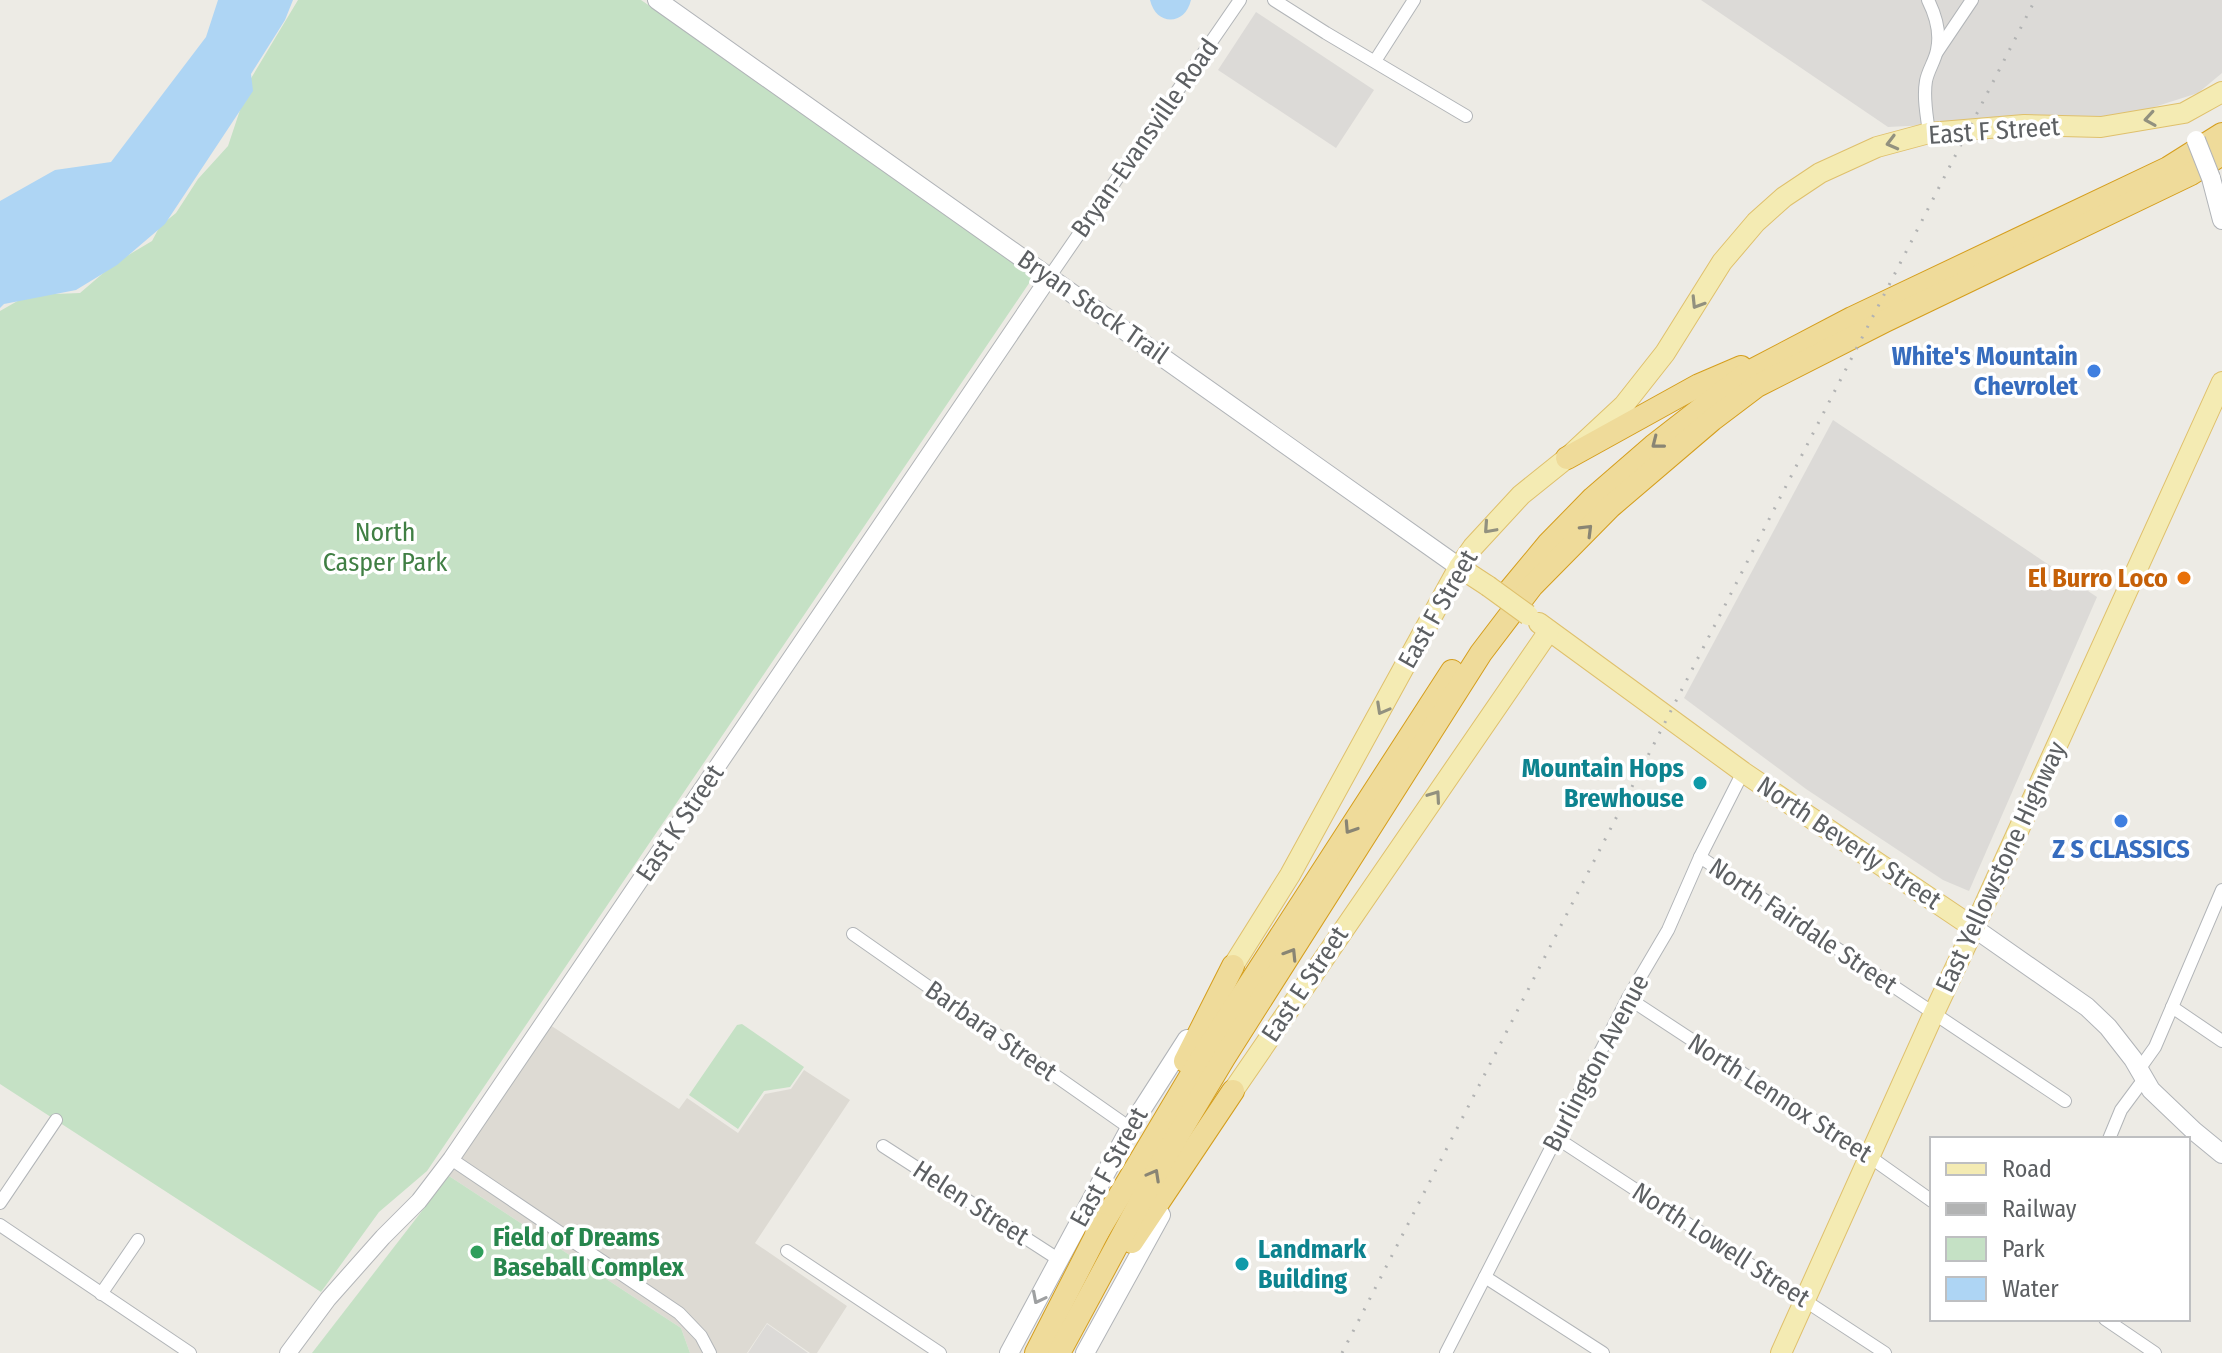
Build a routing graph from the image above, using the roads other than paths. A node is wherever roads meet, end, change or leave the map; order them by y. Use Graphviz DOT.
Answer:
graph roads {
  1 [pos="657,0"];
  2 [pos="1240,0"];
  3 [pos="1274,0"];
  4 [pos="1414,0"];
  5 [pos="1928,0"];
  6 [pos="1972,0"];
  7 [pos="1937,52"];
  8 [pos="1375,61"];
  9 [pos="2222,92"];
  10 [pos="2184,113"];
  11 [pos="1466,116"];
  12 [pos="1929,133"];
  13 [pos="2222,134"];
  14 [pos="2222,154"];
  15 [pos="2221,211"];
  16 [pos="1050,276"];
  17 [pos="1852,318"];
  18 [pos="2222,382"];
  19 [pos="1567,458"];
  20 [pos="1459,567"];
  21 [pos="1528,615"];
  22 [pos="1549,631"];
  23 [pos="1743,772"];
  24 [pos="1700,857"];
  25 [pos="2221,894"];
  26 [pos="1974,928"];
  27 [pos="853,934"];
  28 [pos="1233,966"];
  29 [pos="1628,998"];
  30 [pos="2172,1007"];
  31 [pos="1934,1013"];
  32 [pos="2222,1041"];
  33 [pos="2142,1073"];
  34 [pos="1233,1091"];
  35 [pos="2065,1101"];
  36 [pos="56,1120"];
  37 [pos="1130,1128"];
  38 [pos="1555,1137"];
  39 [pos="2110,1137"];
  40 [pos="883,1146"];
  41 [pos="2222,1154"];
  42 [pos="1870,1157"];
  43 [pos="451,1159"];
  44 [pos="1930,1200"];
  45 [pos="0,1203"];
  46 [pos="0,1225"];
  47 [pos="1096,1235"];
  48 [pos="138,1240"];
  49 [pos="787,1251"];
  50 [pos="1058,1259"];
  51 [pos="1485,1277"];
  52 [pos="101,1294"];
  53 [pos="1805,1299"];
  54 [pos="1078,1318"];
  55 [pos="2108,1321"];
  56 [pos="190,1353"];
  57 [pos="288,1353"];
  58 [pos="710,1353"];
  59 [pos="940,1353"];
  60 [pos="1009,1353"];
  61 [pos="1036,1353"];
  62 [pos="1059,1353"];
  63 [pos="1085,1353"];
  64 [pos="1446,1353"];
  65 [pos="1603,1353"];
  66 [pos="1781,1353"];
  67 [pos="1885,1353"];
  68 [pos="2155,1353"];
  1 -- 16 [label="main road, Bryan Stock Trail"];
  2 -- 16 [label="street, Bryan-Evansville Road"];
  3 -- 8 [label="street"];
  4 -- 8 [label="street"];
  5 -- 7 [label="street"];
  6 -- 7 [label="street"];
  7 -- 12 [label="street"];
  8 -- 11 [label="street"];
  9 -- 10 [label="main road, East F Street"];
  10 -- 12 [label="main road, East F Street, one-way"];
  10 -- 15 [label="main road, bridge"];
  12 -- 19 [label="main road, East F Street, one-way"];
  13 -- 17 [label="highway"];
  54 -- 14 [label="highway, one-way"];
  16 -- 20 [label="main road, Bryan Stock Trail"];
  16 -- 43 [label="street, East K Street"];
  17 -- 19 [label="highway"];
  17 -- 47 [label="highway, one-way"];
  18 -- 26 [label="main road, East Yellowstone Highway"];
  19 -- 20 [label="main road, East F Street, one-way"];
  20 -- 21 [label="main road, Bryan Stock Trail, bridge"];
  20 -- 28 [label="main road, East F Street, one-way"];
  21 -- 22 [label="main road, North Beverly Street"];
  22 -- 23 [label="main road, North Beverly Street"];
  34 -- 22 [label="main road, East E Street, one-way"];
  23 -- 24 [label="street, Burlington Avenue"];
  23 -- 26 [label="main road, North Beverly Street"];
  24 -- 29 [label="street, Burlington Avenue"];
  24 -- 31 [label="street, North Fairdale Street"];
  25 -- 30 [label="street"];
  26 -- 31 [label="main road, East Yellowstone Highway"];
  26 -- 33 [label="main road, North Beverly Street"];
  27 -- 37 [label="street, Barbara Street"];
  28 -- 37 [label="main road, East F Street"];
  28 -- 47 [label="highway"];
  29 -- 38 [label="street, Burlington Avenue"];
  29 -- 42 [label="street, North Lennox Street"];
  30 -- 32 [label="street"];
  30 -- 33 [label="street"];
  31 -- 35 [label="street, North Fairdale Street"];
  31 -- 42 [label="main road, East Yellowstone Highway"];
  33 -- 39 [label="street"];
  33 -- 41 [label="main road, North Beverly Street"];
  34 -- 54 [label="highway"];
  34 -- 63 [label="main road, East E Street"];
  36 -- 45 [label="street"];
  37 -- 50 [label="main road, East F Street"];
  38 -- 51 [label="street, Burlington Avenue"];
  38 -- 53 [label="street, North Lowell Street"];
  40 -- 50 [label="street, Helen Street"];
  42 -- 44 [label="street, North Lennox Street"];
  42 -- 53 [label="main road, East Yellowstone Highway"];
  43 -- 57 [label="street, East K Street"];
  43 -- 58 [label="street"];
  46 -- 52 [label="street"];
  47 -- 61 [label="highway"];
  48 -- 52 [label="street"];
  49 -- 59 [label="street"];
  50 -- 60 [label="main road, East F Street, one-way"];
  51 -- 64 [label="street, Burlington Avenue"];
  51 -- 65 [label="street"];
  52 -- 56 [label="street"];
  53 -- 66 [label="main road, East Yellowstone Highway"];
  53 -- 67 [label="street, North Lowell Street"];
  54 -- 62 [label="highway"];
  55 -- 68 [label="street"];
}
